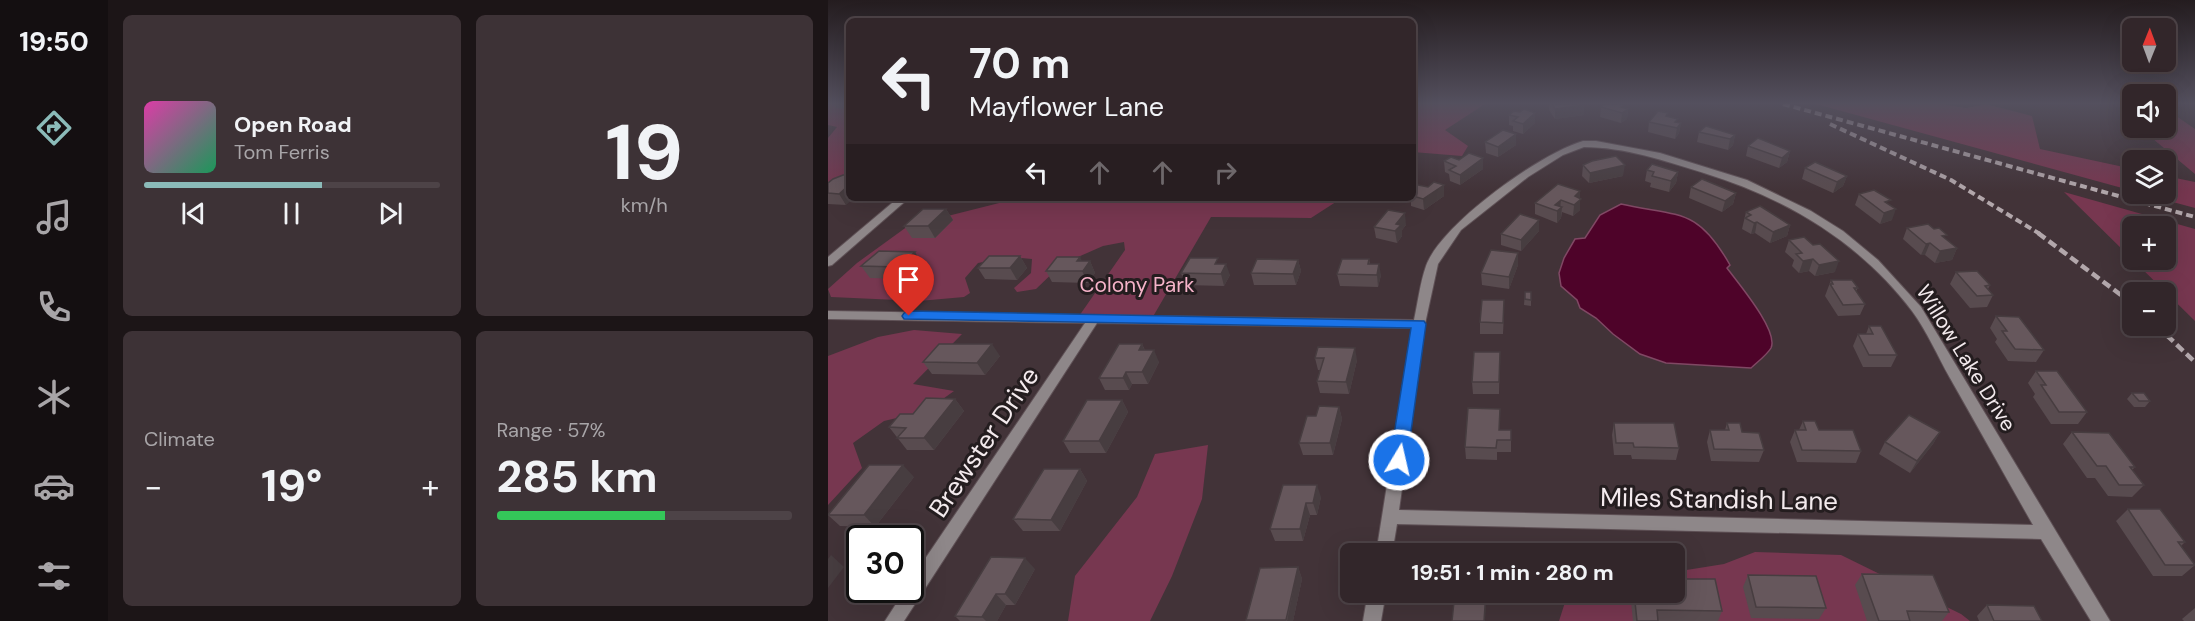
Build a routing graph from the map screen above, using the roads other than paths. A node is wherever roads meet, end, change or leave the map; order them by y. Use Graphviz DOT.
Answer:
graph roads {
  1 [pos="900,201"];
  2 [pos="828,263"];
  3 [pos="828,315"];
  4 [pos="1094,319"];
  5 [pos="1419,324"];
  6 [pos="1390,517"];
  7 [pos="2046,532"];
  8 [pos="1386,543"];
  9 [pos="1375,603"];
  10 [pos="894,621"];
  11 [pos="1372,621"];
  12 [pos="2101,621"];
  1 -- 2 [label="street"];
  3 -- 4 [label="street"];
  4 -- 5 [label="street"];
  4 -- 10 [label="street, Brewster Drive"];
  5 -- 6 [label="street"];
  5 -- 7 [label="street, Willow Lake Drive"];
  6 -- 7 [label="street, Miles Standish Lane"];
  6 -- 8 [label="street"];
  7 -- 12 [label="street, Willow Lake Drive"];
  9 -- 11 [label="street"];
}
